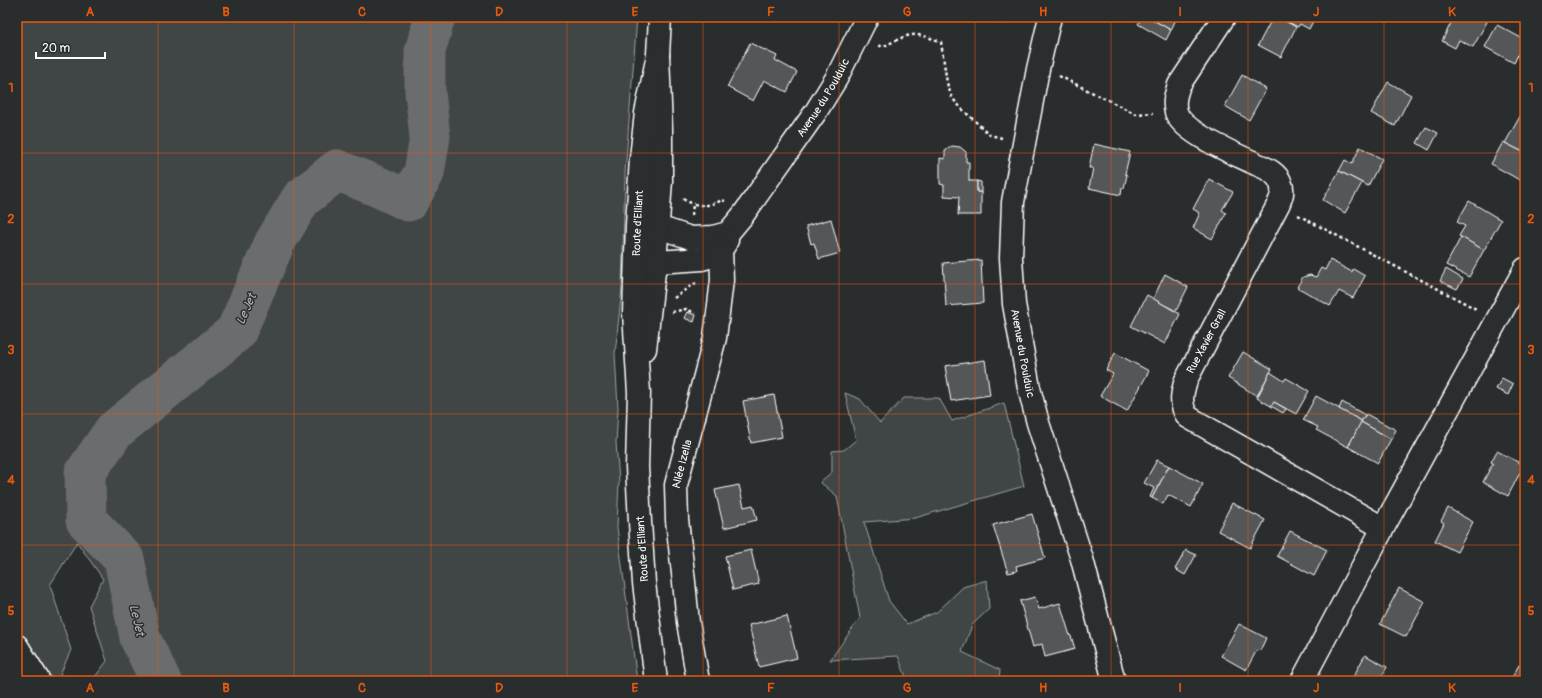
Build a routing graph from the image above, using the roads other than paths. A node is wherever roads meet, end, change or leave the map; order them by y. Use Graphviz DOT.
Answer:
graph roads {
  1 [pos="660,17"];
  2 [pos="867,17"];
  3 [pos="1050,17"];
  4 [pos="1224,17"];
  5 [pos="658,55"];
  6 [pos="637,225"];
  7 [pos="658,228"];
  8 [pos="725,241"];
  9 [pos="645,263"];
  10 [pos="1525,269"];
  11 [pos="1517,302"];
  12 [pos="1383,528"];
  13 [pos="17,646"];
  14 [pos="39,681"];
  15 [pos="656,681"];
  16 [pos="698,681"];
  17 [pos="1114,681"];
  18 [pos="1302,681"];
  1 -- 5 [label="street, Route d'Elliant"];
  2 -- 8 [label="street, Avenue du Poulduïc"];
  3 -- 17 [label="street, Avenue du Poulduïc"];
  4 -- 12 [label="street, Rue Xavier Grall"];
  5 -- 6 [label="street, Route d'Elliant"];
  5 -- 7 [label="street, Route d'Elliant"];
  6 -- 7 [label="street"];
  6 -- 9 [label="street, Route d'Elliant"];
  7 -- 8 [label="street"];
  7 -- 9 [label="street, Route d'Elliant"];
  8 -- 9 [label="street"];
  8 -- 16 [label="street, Allée Izella"];
  9 -- 15 [label="street, Route d'Elliant"];
  10 -- 11 [label="street"];
  11 -- 12 [label="street"];
  12 -- 18 [label="street"];
  13 -- 14 [label="street"];
}
